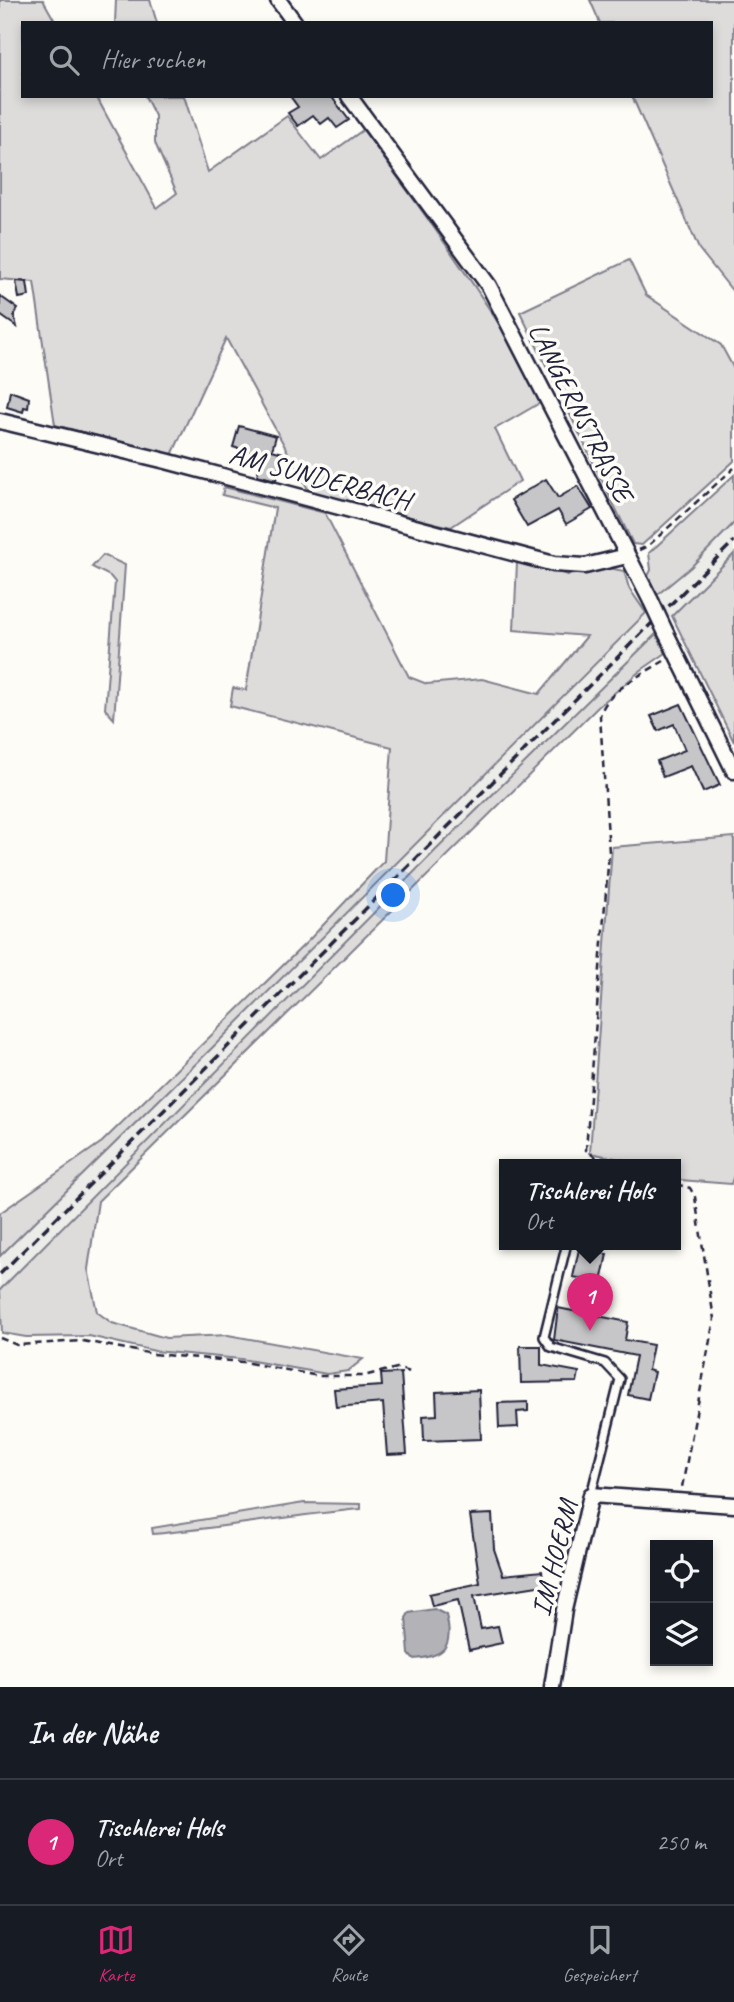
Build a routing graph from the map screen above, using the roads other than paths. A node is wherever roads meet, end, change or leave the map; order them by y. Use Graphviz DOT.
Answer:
graph roads {
  1 [pos="278,0"];
  2 [pos="294,21"];
  3 [pos="350,98"];
  4 [pos="0,421"];
  5 [pos="627,556"];
  6 [pos="734,771"];
  7 [pos="565,1250"];
  8 [pos="591,1495"];
  9 [pos="734,1505"];
  10 [pos="552,1687"];
  1 -- 2 [label="street"];
  3 -- 5 [label="street, LANGERNSTRASSE"];
  4 -- 5 [label="street, AM SUNDERBACH"];
  5 -- 6 [label="street, LANGERNSTRASSE, bridge"];
  7 -- 8 [label="lane"];
  8 -- 9 [label="street, IM HOERM"];
  8 -- 10 [label="street, IM HOERM"];
}
